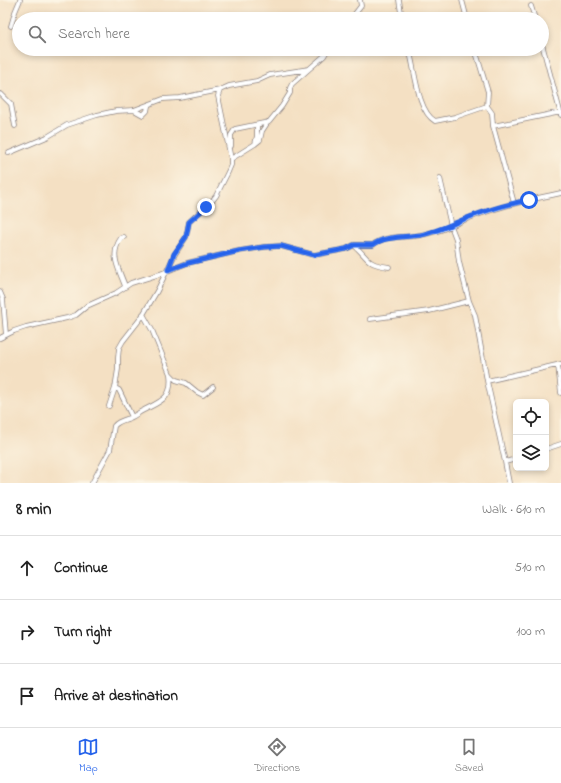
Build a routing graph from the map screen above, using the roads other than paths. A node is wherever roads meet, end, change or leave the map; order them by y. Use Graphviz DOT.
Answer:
graph roads {
  1 [pos="20,0"];
  2 [pos="360,0"];
  3 [pos="399,0"];
  4 [pos="462,0"];
  5 [pos="531,6"];
  6 [pos="15,12"];
  7 [pos="356,12"];
  8 [pos="401,12"];
  9 [pos="465,12"];
  10 [pos="533,12"];
  11 [pos="324,56"];
  12 [pos="410,56"];
  13 [pos="478,56"];
  14 [pos="545,56"];
  15 [pos="309,69"];
  16 [pos="220,90"];
  17 [pos="1,94"];
  18 [pos="148,106"];
  19 [pos="487,106"];
  20 [pos="134,110"];
  21 [pos="561,113"];
  22 [pos="269,122"];
  23 [pos="257,125"];
  24 [pos="15,126"];
  25 [pos="493,126"];
  26 [pos="255,144"];
  27 [pos="230,150"];
  28 [pos="9,153"];
  29 [pos="231,159"];
  30 [pos="440,178"];
  31 [pos="561,193"];
  32 [pos="514,203"];
  33 [pos="451,226"];
  34 [pos="124,237"];
  35 [pos="354,245"];
  36 [pos="389,267"];
  37 [pos="168,270"];
  38 [pos="125,286"];
  39 [pos="0,292"];
  40 [pos="469,301"];
  41 [pos="143,314"];
  42 [pos="370,319"];
  43 [pos="6,334"];
  44 [pos="0,338"];
  45 [pos="559,365"];
  46 [pos="170,374"];
  47 [pos="487,381"];
  48 [pos="213,387"];
  49 [pos="115,388"];
  50 [pos="561,393"];
  51 [pos="109,406"];
  52 [pos="132,417"];
  53 [pos="561,444"];
  54 [pos="549,448"];
  55 [pos="513,460"];
  56 [pos="505,462"];
  57 [pos="92,483"];
  58 [pos="509,483"];
  1 -- 6 [label="street"];
  2 -- 7 [label="street"];
  3 -- 8 [label="street"];
  4 -- 9 [label="street"];
  5 -- 10 [label="street"];
  11 -- 15 [label="street"];
  12 -- 19 [label="street"];
  13 -- 19 [label="street"];
  14 -- 21 [label="street"];
  15 -- 16 [label="street"];
  15 -- 22 [label="street"];
  16 -- 18 [label="street"];
  16 -- 27 [label="street"];
  17 -- 24 [label="street"];
  18 -- 20 [label="street"];
  18 -- 20 [label="street"];
  19 -- 25 [label="street"];
  20 -- 28 [label="street"];
  21 -- 25 [label="street"];
  22 -- 23 [label="street"];
  22 -- 26 [label="street"];
  23 -- 26 [label="street"];
  23 -- 27 [label="street"];
  25 -- 32 [label="street"];
  26 -- 29 [label="street"];
  27 -- 29 [label="street"];
  29 -- 37 [label="street"];
  30 -- 33 [label="street"];
  31 -- 32 [label="street"];
  32 -- 33 [label="street"];
  33 -- 35 [label="street"];
  33 -- 40 [label="street"];
  34 -- 38 [label="street"];
  35 -- 36 [label="street"];
  35 -- 37 [label="street"];
  37 -- 38 [label="street"];
  37 -- 41 [label="street"];
  38 -- 43 [label="street"];
  39 -- 43 [label="street"];
  40 -- 42 [label="street"];
  40 -- 47 [label="street"];
  41 -- 46 [label="street"];
  41 -- 49 [label="street"];
  43 -- 44 [label="street"];
  45 -- 47 [label="street"];
  45 -- 50 [label="street"];
  46 -- 48 [label="street"];
  46 -- 52 [label="street"];
  47 -- 56 [label="street"];
  49 -- 51 [label="street"];
  49 -- 52 [label="street"];
  52 -- 57 [label="street"];
  53 -- 54 [label="street"];
  55 -- 56 [label="street"];
  56 -- 58 [label="street"];
}
